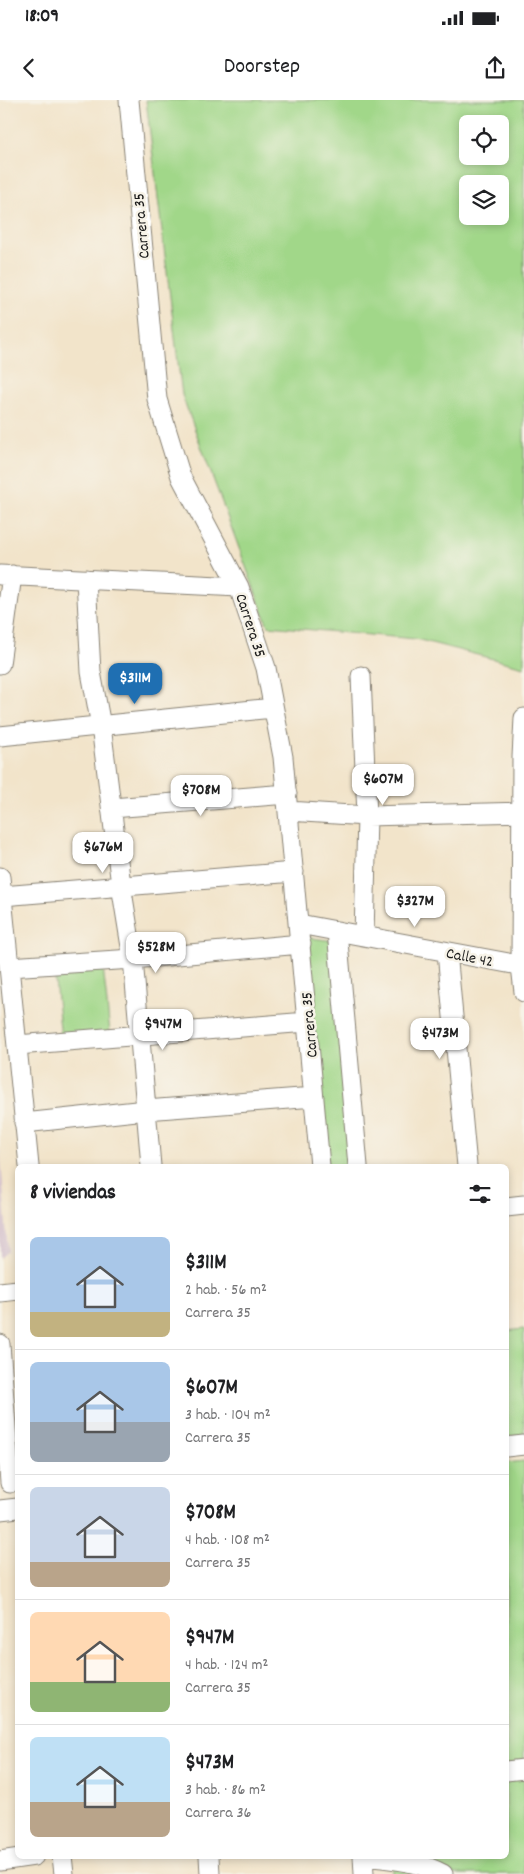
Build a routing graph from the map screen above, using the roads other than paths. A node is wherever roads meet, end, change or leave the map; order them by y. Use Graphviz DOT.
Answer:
graph roads {
  1 [pos="129,100"];
  2 [pos="6,575"];
  3 [pos="86,579"];
  4 [pos="239,587"];
  5 [pos="0,664"];
  6 [pos="361,676"];
  7 [pos="273,708"];
  8 [pos="524,718"];
  9 [pos="101,726"];
  10 [pos="0,736"];
  11 [pos="287,802"];
  12 [pos="112,808"];
  13 [pos="522,812"];
  14 [pos="367,816"];
  15 [pos="294,872"];
  16 [pos="121,885"];
  17 [pos="1,886"];
  18 [pos="523,901"];
  19 [pos="299,924"];
  20 [pos="336,931"];
  21 [pos="364,936"];
  22 [pos="300,944"];
  23 [pos="447,952"];
  24 [pos="133,959"];
  25 [pos="522,966"];
  26 [pos="9,967"];
  27 [pos="524,992"];
  28 [pos="308,1022"];
  29 [pos="140,1036"];
  30 [pos="17,1045"];
  31 [pos="314,1097"];
  32 [pos="146,1110"];
  33 [pos="24,1123"];
  34 [pos="28,1164"];
  35 [pos="151,1164"];
  36 [pos="320,1164"];
  37 [pos="358,1164"];
  38 [pos="467,1164"];
  39 [pos="524,1205"];
  40 [pos="509,1207"];
  41 [pos="15,1290"];
  42 [pos="0,1292"];
  43 [pos="0,1344"];
  44 [pos="524,1445"];
  45 [pos="509,1447"];
  46 [pos="9,1483"];
  47 [pos="15,1508"];
  48 [pos="0,1510"];
  49 [pos="524,1769"];
  50 [pos="509,1771"];
  51 [pos="15,1859"];
  52 [pos="62,1859"];
  53 [pos="209,1859"];
  54 [pos="365,1859"];
  55 [pos="386,1859"];
  56 [pos="0,1861"];
  57 [pos="64,1874"];
  58 [pos="210,1874"];
  59 [pos="364,1874"];
  60 [pos="442,1874"];
  1 -- 4 [label="street, Carrera 35"];
  2 -- 3 [label="street"];
  2 -- 5 [label="street"];
  3 -- 4 [label="street"];
  3 -- 9 [label="street"];
  4 -- 7 [label="street, Carrera 35"];
  6 -- 14 [label="street"];
  7 -- 9 [label="street"];
  7 -- 11 [label="street, Carrera 35"];
  8 -- 13 [label="street"];
  9 -- 10 [label="street"];
  9 -- 12 [label="street"];
  11 -- 12 [label="street"];
  11 -- 14 [label="street"];
  11 -- 15 [label="street, Carrera 35"];
  12 -- 16 [label="street"];
  13 -- 14 [label="street"];
  13 -- 18 [label="street"];
  14 -- 21 [label="street"];
  15 -- 16 [label="street"];
  15 -- 19 [label="street, Carrera 35"];
  16 -- 17 [label="street"];
  16 -- 24 [label="street"];
  17 -- 26 [label="street"];
  18 -- 25 [label="street"];
  19 -- 20 [label="street, Calle 42"];
  19 -- 22 [label="street, Carrera 35"];
  20 -- 21 [label="street, Calle 42"];
  20 -- 37 [label="street"];
  21 -- 23 [label="street, Calle 42"];
  22 -- 24 [label="street"];
  22 -- 28 [label="street, Carrera 35"];
  23 -- 25 [label="street, Calle 42"];
  23 -- 38 [label="street"];
  24 -- 26 [label="street"];
  24 -- 29 [label="street"];
  25 -- 27 [label="street"];
  26 -- 30 [label="street"];
  28 -- 29 [label="street"];
  28 -- 31 [label="street, Carrera 35"];
  29 -- 30 [label="street"];
  29 -- 32 [label="street"];
  30 -- 33 [label="street"];
  31 -- 32 [label="street"];
  31 -- 36 [label="street, Carrera 35"];
  32 -- 33 [label="street"];
  32 -- 35 [label="street"];
  33 -- 34 [label="street"];
  39 -- 40 [label="street"];
  41 -- 42 [label="street"];
  43 -- 46 [label="street"];
  44 -- 45 [label="street"];
  47 -- 48 [label="street"];
  49 -- 50 [label="street"];
  51 -- 56 [label="street"];
  52 -- 57 [label="street"];
  53 -- 58 [label="street"];
  54 -- 59 [label="street"];
  55 -- 60 [label="street"];
}
